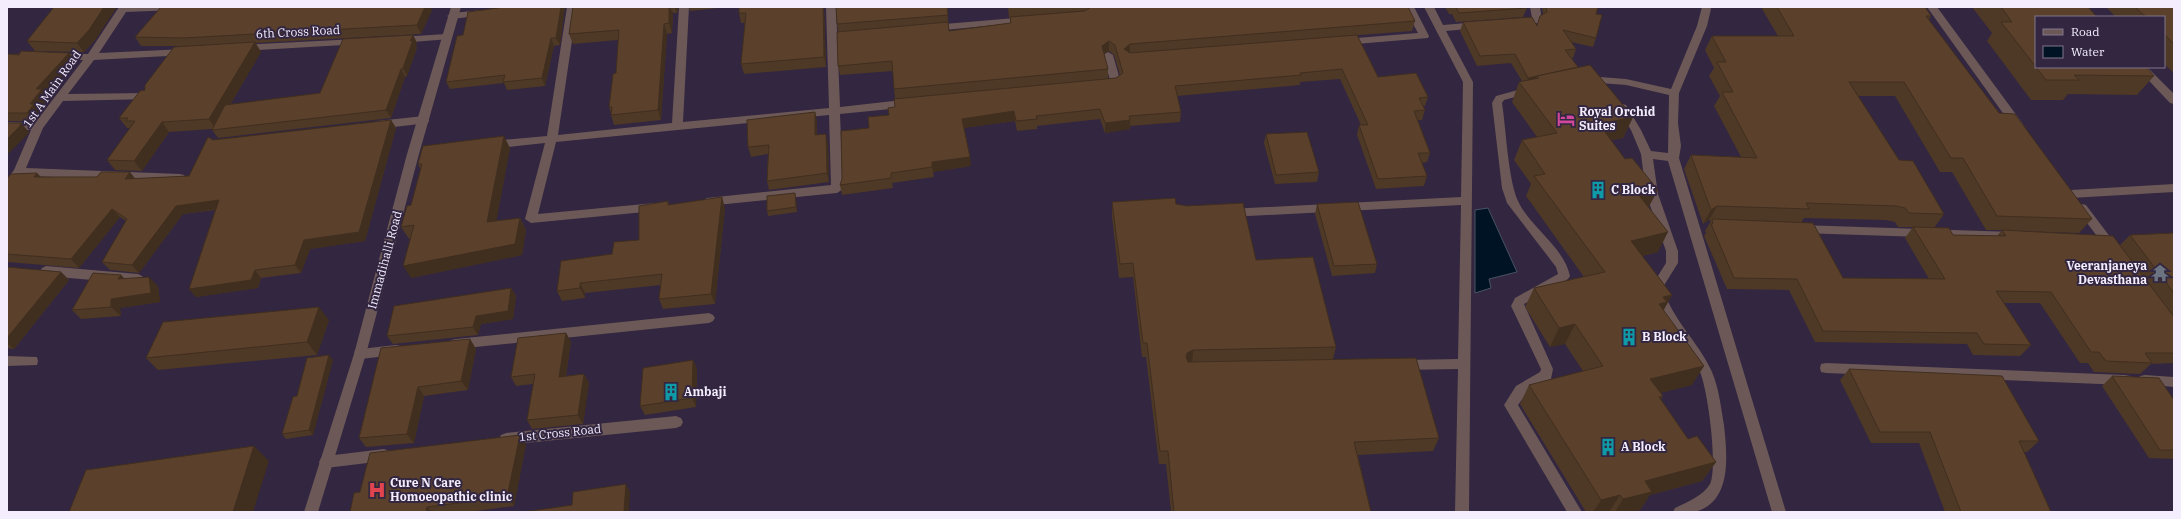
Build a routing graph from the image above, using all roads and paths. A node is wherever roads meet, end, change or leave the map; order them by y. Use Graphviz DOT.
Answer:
graph roads {
  1 [pos="176,7"];
  2 [pos="572,7"];
  3 [pos="684,7"];
  4 [pos="831,7"];
  5 [pos="1409,7"];
  6 [pos="1429,7"];
  7 [pos="1535,7"];
  8 [pos="1932,7"];
  9 [pos="124,8"];
  10 [pos="1706,9"];
  11 [pos="454,12"];
  12 [pos="490,12"];
  13 [pos="1038,20"];
  14 [pos="1506,23"];
  15 [pos="1491,24"];
  16 [pos="1440,28"];
  17 [pos="919,29"];
  18 [pos="446,37"];
  19 [pos="391,40"];
  20 [pos="367,42"];
  21 [pos="1336,43"];
  22 [pos="233,49"];
  23 [pos="193,51"];
  24 [pos="1108,54"];
  25 [pos="45,56"];
  26 [pos="91,57"];
  27 [pos="2142,68"];
  28 [pos="1586,80"];
  29 [pos="1574,82"];
  30 [pos="1092,85"];
  31 [pos="1540,88"];
  32 [pos="1605,90"];
  33 [pos="1674,93"];
  34 [pos="147,97"];
  35 [pos="60,98"];
  36 [pos="1615,99"];
  37 [pos="2174,100"];
  38 [pos="920,102"];
  39 [pos="834,111"];
  40 [pos="424,120"];
  41 [pos="677,125"];
  42 [pos="7,126"];
  43 [pos="38,127"];
  44 [pos="364,127"];
  45 [pos="2025,133"];
  46 [pos="552,138"];
  47 [pos="483,146"];
  48 [pos="429,152"];
  49 [pos="413,154"];
  50 [pos="1647,154"];
  51 [pos="1673,158"];
  52 [pos="19,172"];
  53 [pos="192,178"];
  54 [pos="2062,182"];
  55 [pos="7,187"];
  56 [pos="2174,188"];
  57 [pos="2071,194"];
  58 [pos="1467,201"];
  59 [pos="696,203"];
  60 [pos="664,206"];
  61 [pos="1217,214"];
  62 [pos="1788,229"];
  63 [pos="2027,237"];
  64 [pos="2091,239"];
  65 [pos="2107,240"];
  66 [pos="2120,258"];
  67 [pos="30,270"];
  68 [pos="138,279"];
  69 [pos="709,318"];
  70 [pos="440,346"];
  71 [pos="408,349"];
  72 [pos="360,354"];
  73 [pos="7,361"];
  74 [pos="32,361"];
  75 [pos="1464,364"];
  76 [pos="1386,366"];
  77 [pos="1826,368"];
  78 [pos="2174,382"];
  79 [pos="676,422"];
  80 [pos="496,440"];
  81 [pos="396,453"];
  82 [pos="326,462"];
  83 [pos="311,512"];
  84 [pos="1462,512"];
  85 [pos="1575,512"];
  86 [pos="1680,512"];
  87 [pos="1779,512"];
  1 -- 9 [label="street"];
  2 -- 46 [label="street"];
  3 -- 41 [label="street"];
  4 -- 39 [label="street"];
  5 -- 21 [label="street"];
  6 -- 16 [label="street"];
  7 -- 14 [label="street"];
  8 -- 45 [label="street"];
  9 -- 26 [label="street, 1st A Main Road"];
  10 -- 33 [label="street"];
  11 -- 12 [label="street"];
  11 -- 18 [label="street, Immadihalli Road"];
  13 -- 17 [label="street"];
  15 -- 16 [label="street"];
  16 -- 58 [label="street"];
  18 -- 19 [label="street"];
  18 -- 40 [label="street, Immadihalli Road"];
  20 -- 22 [label="street, 6th Cross Road"];
  23 -- 26 [label="street"];
  24 -- 30 [label="street"];
  25 -- 26 [label="street"];
  26 -- 35 [label="street, 1st A Main Road"];
  27 -- 37 [label="street"];
  28 -- 29 [label="street"];
  28 -- 32 [label="street"];
  28 -- 33 [label="street"];
  31 -- 85 [label="street"];
  33 -- 51 [label="street"];
  34 -- 35 [label="street"];
  35 -- 43 [label="street, 1st A Main Road"];
  36 -- 50 [label="street"];
  38 -- 39 [label="street"];
  39 -- 41 [label="street"];
  39 -- 59 [label="street"];
  40 -- 44 [label="street"];
  40 -- 49 [label="street, Immadihalli Road"];
  41 -- 46 [label="street"];
  42 -- 43 [label="street"];
  43 -- 52 [label="street, 1st A Main Road"];
  46 -- 47 [label="street"];
  46 -- 60 [label="street"];
  48 -- 49 [label="street"];
  49 -- 72 [label="street, Immadihalli Road"];
  50 -- 51 [label="street"];
  50 -- 86 [label="street"];
  51 -- 87 [label="street"];
  52 -- 53 [label="street"];
  52 -- 55 [label="street, 1st A Main Road"];
  54 -- 57 [label="street"];
  56 -- 57 [label="street"];
  57 -- 65 [label="street"];
  58 -- 61 [label="street"];
  58 -- 75 [label="street"];
  62 -- 63 [label="street"];
  64 -- 65 [label="street"];
  65 -- 66 [label="street"];
  67 -- 68 [label="street"];
  69 -- 70 [label="street"];
  71 -- 72 [label="street"];
  72 -- 82 [label="street, Immadihalli Road"];
  73 -- 74 [label="street"];
  75 -- 76 [label="street"];
  75 -- 84 [label="street"];
  77 -- 78 [label="street"];
  79 -- 80 [label="street, 1st Cross Road"];
  81 -- 82 [label="street"];
  82 -- 83 [label="street, Immadihalli Road"];
}
